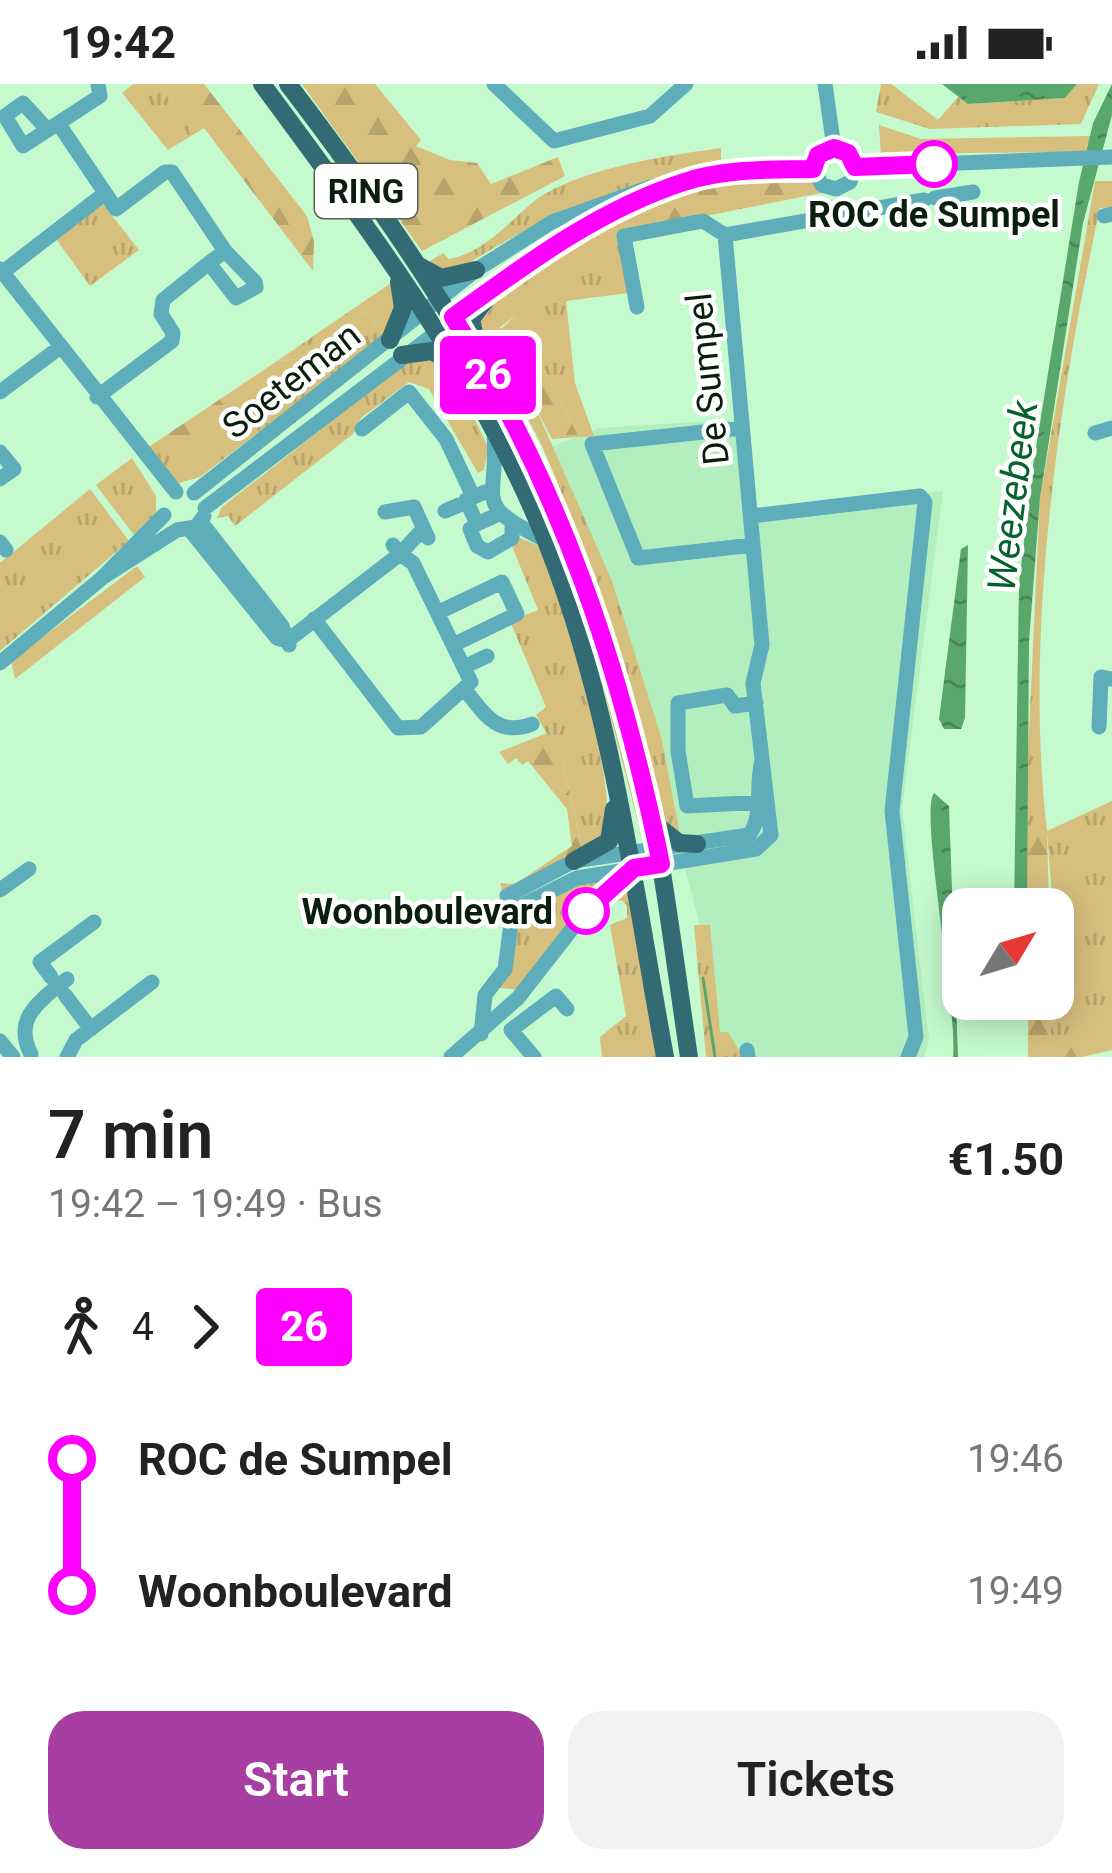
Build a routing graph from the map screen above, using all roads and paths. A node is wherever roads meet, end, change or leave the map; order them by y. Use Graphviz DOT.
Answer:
graph roads {
  1 [pos="98,84"];
  2 [pos="262,84"];
  3 [pos="288,84"];
  4 [pos="494,84"];
  5 [pos="686,84"];
  6 [pos="825,84"];
  7 [pos="834,148"];
  8 [pos="1112,158"];
  9 [pos="855,167"];
  10 [pos="813,169"];
  11 [pos="682,182"];
  12 [pos="836,189"];
  13 [pos="973,192"];
  14 [pos="104,194"];
  15 [pos="841,215"];
  16 [pos="725,236"];
  17 [pos="225,250"];
  18 [pos="209,263"];
  19 [pos="417,264"];
  20 [pos="476,270"];
  21 [pos="1,271"];
  22 [pos="396,271"];
  23 [pos="495,286"];
  24 [pos="440,299"];
  25 [pos="637,308"];
  26 [pos="453,317"];
  27 [pos="430,321"];
  28 [pos="59,348"];
  29 [pos="396,348"];
  30 [pos="481,363"];
  31 [pos="460,371"];
  32 [pos="0,392"];
  33 [pos="97,397"];
  34 [pos="741,428"];
  35 [pos="362,429"];
  36 [pos="494,431"];
  37 [pos="0,452"];
  38 [pos="0,479"];
  39 [pos="475,490"];
  40 [pos="194,493"];
  41 [pos="169,502"];
  42 [pos="385,512"];
  43 [pos="751,516"];
  44 [pos="499,520"];
  45 [pos="193,523"];
  46 [pos="545,540"];
  47 [pos="753,545"];
  48 [pos="396,549"];
  49 [pos="102,578"];
  50 [pos="439,612"];
  51 [pos="314,619"];
  52 [pos="455,644"];
  53 [pos="487,656"];
  54 [pos="0,662"];
  55 [pos="466,665"];
  56 [pos="1112,679"];
  57 [pos="466,691"];
  58 [pos="756,703"];
  59 [pos="532,724"];
  60 [pos="1099,727"];
  61 [pos="614,775"];
  62 [pos="757,802"];
  63 [pos="653,823"];
  64 [pos="697,844"];
  65 [pos="660,857"];
  66 [pos="633,860"];
  67 [pos="574,862"];
  68 [pos="28,869"];
  69 [pos="0,890"];
  70 [pos="509,903"];
  71 [pos="94,922"];
  72 [pos="152,982"];
  73 [pos="61,983"];
  74 [pos="485,995"];
  75 [pos="518,998"];
  76 [pos="567,1009"];
  77 [pos="91,1029"];
  78 [pos="481,1034"];
  79 [pos="0,1041"];
  80 [pos="32,1056"];
  81 [pos="13,1057"];
  82 [pos="67,1057"];
  83 [pos="451,1057"];
  84 [pos="534,1057"];
  85 [pos="665,1057"];
  86 [pos="689,1057"];
  87 [pos="908,1057"];
  1 -- 14 [label="street"];
  2 -- 22 [label="main road, RING"];
  3 -- 19 [label="main road, RING"];
  4 -- 5 [label="street"];
  6 -- 7 [label="street"];
  7 -- 9 [label="street"];
  7 -- 10 [label="street"];
  8 -- 9 [label="street"];
  9 -- 12 [label="street"];
  10 -- 11 [label="street"];
  10 -- 12 [label="street"];
  11 -- 20 [label="street"];
  11 -- 23 [label="street"];
  12 -- 15 [label="street"];
  13 -- 15 [label="street, De Sumpel"];
  14 -- 17 [label="street"];
  14 -- 21 [label="street"];
  15 -- 16 [label="street, De Sumpel"];
  16 -- 25 [label="street, De Sumpel"];
  16 -- 34 [label="street, De Sumpel"];
  17 -- 18 [label="street"];
  17 -- 18 [label="street"];
  18 -- 33 [label="street"];
  19 -- 20 [label="main road"];
  19 -- 24 [label="main road, RING"];
  20 -- 24 [label="street"];
  21 -- 28 [label="street"];
  22 -- 27 [label="main road, RING"];
  22 -- 29 [label="main road"];
  23 -- 26 [label="street"];
  23 -- 30 [label="main road"];
  24 -- 26 [label="main road, RING"];
  24 -- 27 [label="street"];
  26 -- 27 [label="street"];
  26 -- 30 [label="main road, RING"];
  27 -- 29 [label="street, Soeteman"];
  27 -- 31 [label="main road, RING"];
  28 -- 32 [label="street"];
  28 -- 33 [label="street"];
  29 -- 31 [label="main road"];
  29 -- 40 [label="street, Soeteman"];
  29 -- 45 [label="street, Soeteman"];
  30 -- 63 [label="main road, RING"];
  31 -- 36 [label="main road, RING"];
  33 -- 41 [label="street"];
  34 -- 43 [label="street, De Sumpel"];
  34 -- 47 [label="street"];
  35 -- 39 [label="street"];
  36 -- 39 [label="street"];
  36 -- 46 [label="main road, RING"];
  37 -- 38 [label="street"];
  39 -- 44 [label="street"];
  39 -- 44 [label="street"];
  39 -- 44 [label="street"];
  40 -- 41 [label="street"];
  40 -- 45 [label="street"];
  41 -- 45 [label="street"];
  41 -- 49 [label="street, Soeteman"];
  42 -- 48 [label="street"];
  43 -- 47 [label="street"];
  43 -- 87 [label="street"];
  44 -- 46 [label="street"];
  45 -- 49 [label="street, Soeteman"];
  45 -- 51 [label="street"];
  46 -- 61 [label="main road, RING"];
  47 -- 58 [label="street"];
  48 -- 50 [label="street"];
  48 -- 51 [label="street"];
  49 -- 54 [label="street, Soeteman"];
  50 -- 52 [label="street"];
  50 -- 52 [label="street"];
  51 -- 57 [label="street"];
  52 -- 55 [label="street"];
  53 -- 55 [label="street"];
  55 -- 57 [label="street"];
  56 -- 60 [label="street"];
  57 -- 59 [label="street"];
  58 -- 62 [label="street"];
  58 -- 62 [label="street"];
  61 -- 66 [label="main road, RING"];
  61 -- 67 [label="main road"];
  62 -- 64 [label="street"];
  62 -- 65 [label="street"];
  63 -- 64 [label="main road"];
  63 -- 65 [label="main road, RING"];
  64 -- 65 [label="street"];
  65 -- 66 [label="street"];
  65 -- 86 [label="main road, RING"];
  66 -- 67 [label="street"];
  66 -- 70 [label="street"];
  66 -- 75 [label="street"];
  66 -- 85 [label="main road, RING"];
  67 -- 70 [label="street"];
  68 -- 69 [label="street"];
  70 -- 74 [label="street"];
  71 -- 73 [label="street"];
  72 -- 77 [label="street"];
  73 -- 77 [label="street"];
  73 -- 80 [label="street, bridge"];
  74 -- 75 [label="street"];
  74 -- 78 [label="street"];
  75 -- 78 [label="street"];
  76 -- 84 [label="street"];
  77 -- 82 [label="street"];
  78 -- 83 [label="street"];
  79 -- 81 [label="street"];
}
